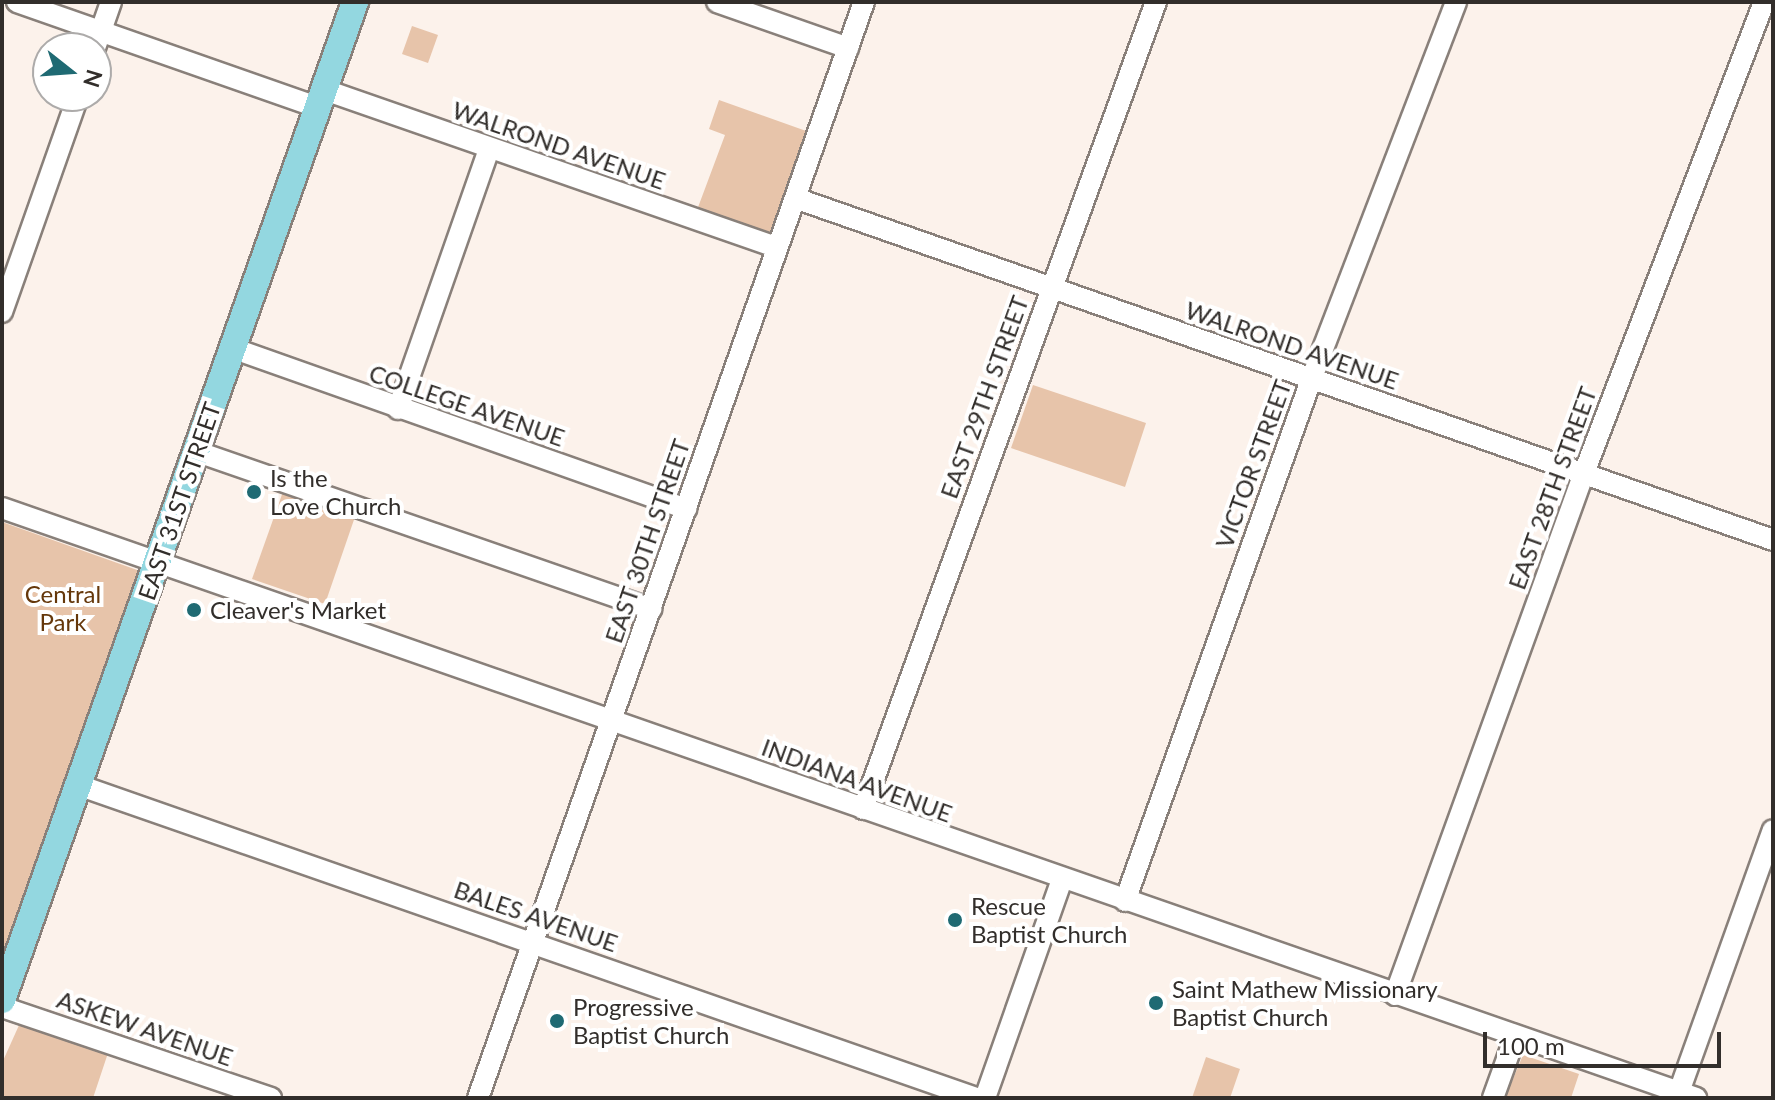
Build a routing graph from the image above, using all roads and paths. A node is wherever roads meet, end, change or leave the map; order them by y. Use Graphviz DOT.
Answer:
graph roads {
  1 [pos="17,2"];
  2 [pos="111,2"];
  3 [pos="355,2"];
  4 [pos="717,2"];
  5 [pos="864,2"];
  6 [pos="1156,2"];
  7 [pos="1456,2"];
  8 [pos="1765,2"];
  9 [pos="1773,4"];
  10 [pos="81,32"];
  11 [pos="101,32"];
  12 [pos="112,44"];
  13 [pos="848,48"];
  14 [pos="322,99"];
  15 [pos="72,112"];
  16 [pos="489,149"];
  17 [pos="795,198"];
  18 [pos="776,247"];
  19 [pos="1051,288"];
  20 [pos="2,312"];
  21 [pos="232,348"];
  22 [pos="1311,380"];
  23 [pos="398,409"];
  24 [pos="195,451"];
  25 [pos="1584,473"];
  26 [pos="2,508"];
  27 [pos="686,509"];
  28 [pos="1773,540"];
  29 [pos="158,561"];
  30 [pos="651,609"];
  31 [pos="611,719"];
  32 [pos="78,785"];
  33 [pos="863,809"];
  34 [pos="1773,830"];
  35 [pos="1062,879"];
  36 [pos="1125,901"];
  37 [pos="532,943"];
  38 [pos="1395,995"];
  39 [pos="2,1000"];
  40 [pos="2,1007"];
  41 [pos="1515,1037"];
  42 [pos="1688,1095"];
  43 [pos="271,1098"];
  44 [pos="478,1098"];
  45 [pos="976,1098"];
  46 [pos="985,1098"];
  47 [pos="1493,1098"];
  1 -- 10 [label="street, WALROND AVENUE"];
  2 -- 11 [label="street"];
  3 -- 14 [label="main road, EAST 31ST STREET"];
  4 -- 13 [label="street"];
  5 -- 13 [label="street, EAST 30TH STREET"];
  6 -- 19 [label="street, EAST 29TH STREET"];
  7 -- 22 [label="street, VICTOR STREET"];
  8 -- 9 [label="street"];
  8 -- 25 [label="street, EAST 28TH STREET"];
  12 -- 14 [label="street, WALROND AVENUE"];
  13 -- 17 [label="street, EAST 30TH STREET"];
  14 -- 16 [label="street, WALROND AVENUE"];
  14 -- 21 [label="main road, EAST 31ST STREET"];
  15 -- 20 [label="street"];
  16 -- 18 [label="street, WALROND AVENUE"];
  16 -- 23 [label="street"];
  17 -- 18 [label="street, EAST 30TH STREET"];
  17 -- 19 [label="street, WALROND AVENUE"];
  18 -- 27 [label="street, EAST 30TH STREET"];
  19 -- 22 [label="street, WALROND AVENUE"];
  19 -- 33 [label="street, EAST 29TH STREET"];
  21 -- 23 [label="street, COLLEGE AVENUE"];
  21 -- 24 [label="main road, EAST 31ST STREET"];
  22 -- 25 [label="street, WALROND AVENUE"];
  22 -- 36 [label="street, VICTOR STREET"];
  23 -- 27 [label="street, COLLEGE AVENUE"];
  24 -- 29 [label="main road, EAST 31ST STREET"];
  24 -- 30 [label="street"];
  25 -- 28 [label="street, WALROND AVENUE"];
  25 -- 38 [label="street, EAST 28TH STREET"];
  26 -- 29 [label="street, INDIANA AVENUE"];
  27 -- 30 [label="street, EAST 30TH STREET"];
  29 -- 31 [label="street, INDIANA AVENUE"];
  29 -- 32 [label="main road, EAST 31ST STREET"];
  30 -- 31 [label="street, EAST 30TH STREET"];
  31 -- 33 [label="street, INDIANA AVENUE"];
  31 -- 37 [label="street, EAST 30TH STREET"];
  32 -- 37 [label="street, BALES AVENUE"];
  32 -- 39 [label="main road, EAST 31ST STREET"];
  33 -- 35 [label="street, INDIANA AVENUE"];
  34 -- 42 [label="street"];
  35 -- 36 [label="street, INDIANA AVENUE"];
  35 -- 46 [label="street"];
  36 -- 38 [label="street, INDIANA AVENUE"];
  37 -- 44 [label="street, EAST 30TH STREET"];
  37 -- 45 [label="street, BALES AVENUE"];
  38 -- 41 [label="street, INDIANA AVENUE"];
  40 -- 43 [label="street, ASKEW AVENUE"];
  41 -- 42 [label="street, INDIANA AVENUE"];
  41 -- 47 [label="street"];
}
